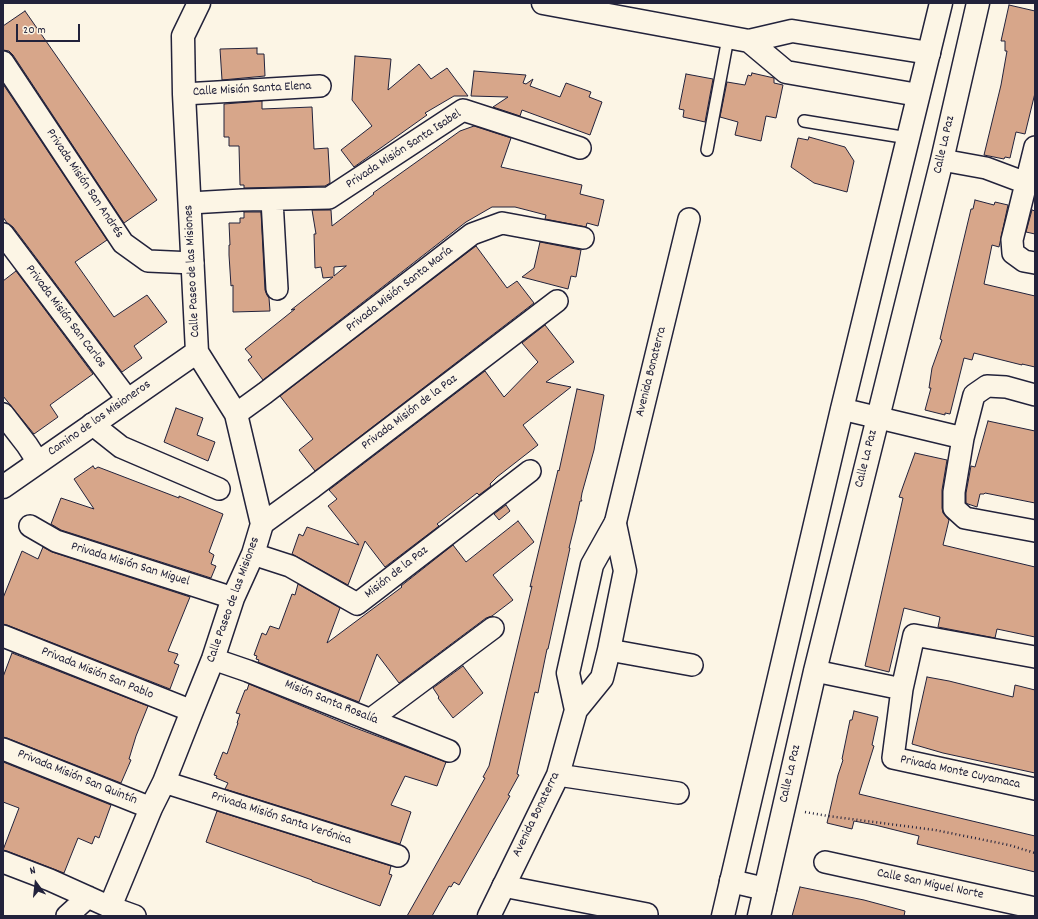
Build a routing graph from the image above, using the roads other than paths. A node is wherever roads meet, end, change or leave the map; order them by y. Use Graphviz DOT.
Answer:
graph roads {
  1 [pos="199,3"];
  2 [pos="543,3"];
  3 [pos="941,3"];
  4 [pos="978,3"];
  5 [pos="738,39"];
  6 [pos="929,53"];
  7 [pos="3,62"];
  8 [pos="320,86"];
  9 [pos="184,94"];
  10 [pos="918,95"];
  11 [pos="804,121"];
  12 [pos="908,138"];
  13 [pos="1035,147"];
  14 [pos="580,148"];
  15 [pos="707,150"];
  16 [pos="942,160"];
  17 [pos="1026,183"];
  18 [pos="272,200"];
  19 [pos="190,204"];
  20 [pos="689,219"];
  21 [pos="3,234"];
  22 [pos="583,238"];
  23 [pos="193,263"];
  24 [pos="1035,264"];
  25 [pos="277,289"];
  26 [pos="557,301"];
  27 [pos="197,352"];
  28 [pos="1035,395"];
  29 [pos="128,400"];
  30 [pos="842,409"];
  31 [pos="3,414"];
  32 [pos="236,414"];
  33 [pos="877,417"];
  34 [pos="92,424"];
  35 [pos="963,438"];
  36 [pos="38,462"];
  37 [pos="530,471"];
  38 [pos="3,486"];
  39 [pos="219,489"];
  40 [pos="262,524"];
  41 [pos="615,524"];
  42 [pos="30,526"];
  43 [pos="1035,531"];
  44 [pos="253,554"];
  45 [pos="233,598"];
  46 [pos="493,628"];
  47 [pos="3,636"];
  48 [pos="609,650"];
  49 [pos="1035,657"];
  50 [pos="213,658"];
  51 [pos="692,666"];
  52 [pos="814,671"];
  53 [pos="902,689"];
  54 [pos="576,710"];
  55 [pos="192,711"];
  56 [pos="371,719"];
  57 [pos="3,749"];
  58 [pos="449,751"];
  59 [pos="558,775"];
  60 [pos="164,782"];
  61 [pos="1035,789"];
  62 [pos="678,793"];
  63 [pos="151,808"];
  64 [pos="398,856"];
  65 [pos="3,862"];
  66 [pos="825,862"];
  67 [pos="731,881"];
  68 [pos="503,886"];
  69 [pos="765,889"];
  70 [pos="88,897"];
  71 [pos="1035,908"];
  72 [pos="108,912"];
  73 [pos="647,914"];
  74 [pos="67,916"];
  75 [pos="135,916"];
  76 [pos="489,916"];
  77 [pos="723,916"];
  78 [pos="759,916"];
  1 -- 9 [label="street, Calle Paseo de las Misiones"];
  2 -- 5 [label="street"];
  3 -- 6 [label="street"];
  4 -- 16 [label="street, Calle La Paz"];
  5 -- 6 [label="street"];
  5 -- 10 [label="street"];
  5 -- 15 [label="lane"];
  6 -- 10 [label="street"];
  7 -- 23 [label="street, Privada Misión San Andrés"];
  8 -- 9 [label="street, Calle Misión Santa Elena"];
  9 -- 19 [label="street, Calle Paseo de las Misiones"];
  10 -- 12 [label="street"];
  11 -- 12 [label="lane"];
  12 -- 30 [label="street"];
  13 -- 17 [label="street"];
  14 -- 18 [label="street, Privada Misión Santa Isabel"];
  16 -- 17 [label="street"];
  16 -- 33 [label="street, Calle La Paz"];
  17 -- 24 [label="street"];
  18 -- 19 [label="street, Privada Misión Santa Isabel"];
  18 -- 25 [label="street"];
  19 -- 23 [label="street, Calle Paseo de las Misiones"];
  20 -- 41 [label="street, Avenida Bonaterra"];
  21 -- 29 [label="street, Privada Misión San Carlos"];
  22 -- 32 [label="street, Privada Misión Santa María"];
  23 -- 27 [label="street, Calle Paseo de las Misiones"];
  26 -- 40 [label="street, Privada Misión de la Paz"];
  27 -- 29 [label="street, Camino de los Misioneros"];
  27 -- 32 [label="street, Calle Paseo de las Misiones"];
  28 -- 35 [label="street"];
  29 -- 34 [label="street, Camino de los Misioneros"];
  30 -- 33 [label="street"];
  30 -- 67 [label="street"];
  31 -- 36 [label="street"];
  32 -- 40 [label="street, Calle Paseo de las Misiones"];
  33 -- 35 [label="street"];
  33 -- 52 [label="street, Calle La Paz"];
  34 -- 36 [label="street, Camino de los Misioneros"];
  34 -- 39 [label="street"];
  35 -- 43 [label="street"];
  36 -- 38 [label="street, Camino de los Misioneros"];
  37 -- 44 [label="street, Misión de la Paz"];
  40 -- 44 [label="street, Calle Paseo de las Misiones"];
  41 -- 48 [label="street, Avenida Bonaterra"];
  41 -- 54 [label="street, Avenida Bonaterra"];
  42 -- 45 [label="street, Privada Misión San Miguel"];
  44 -- 45 [label="street, Calle Paseo de las Misiones"];
  45 -- 50 [label="street, Calle Paseo de las Misiones"];
  46 -- 56 [label="street"];
  47 -- 55 [label="street, Privada Misión San Pablo"];
  48 -- 51 [label="street"];
  48 -- 54 [label="street, Avenida Bonaterra"];
  49 -- 53 [label="street, Privada Monte Cuyamaca"];
  50 -- 55 [label="street, Calle Paseo de las Misiones"];
  50 -- 56 [label="street, Misión Santa Rosalía"];
  52 -- 53 [label="street"];
  52 -- 69 [label="street, Calle La Paz"];
  53 -- 61 [label="street, Privada Monte Cuyamaca"];
  54 -- 59 [label="street, Avenida Bonaterra"];
  55 -- 60 [label="street, Calle Paseo de las Misiones"];
  56 -- 58 [label="street, Misión Santa Rosalía"];
  57 -- 63 [label="street, Privada Misión San Quintín"];
  59 -- 62 [label="street"];
  59 -- 68 [label="street, Avenida Bonaterra"];
  60 -- 63 [label="street, Calle Paseo de las Misiones"];
  60 -- 64 [label="street, Privada Misión Santa Verónica"];
  63 -- 72 [label="street, Calle Paseo de las Misiones"];
  65 -- 70 [label="street"];
  66 -- 71 [label="street, Calle San Miguel Norte"];
  67 -- 69 [label="street"];
  67 -- 77 [label="street"];
  68 -- 73 [label="street"];
  68 -- 76 [label="street, Avenida Bonaterra"];
  69 -- 78 [label="street, Calle La Paz"];
  70 -- 72 [label="street"];
  70 -- 74 [label="street"];
  72 -- 75 [label="street"];
}
